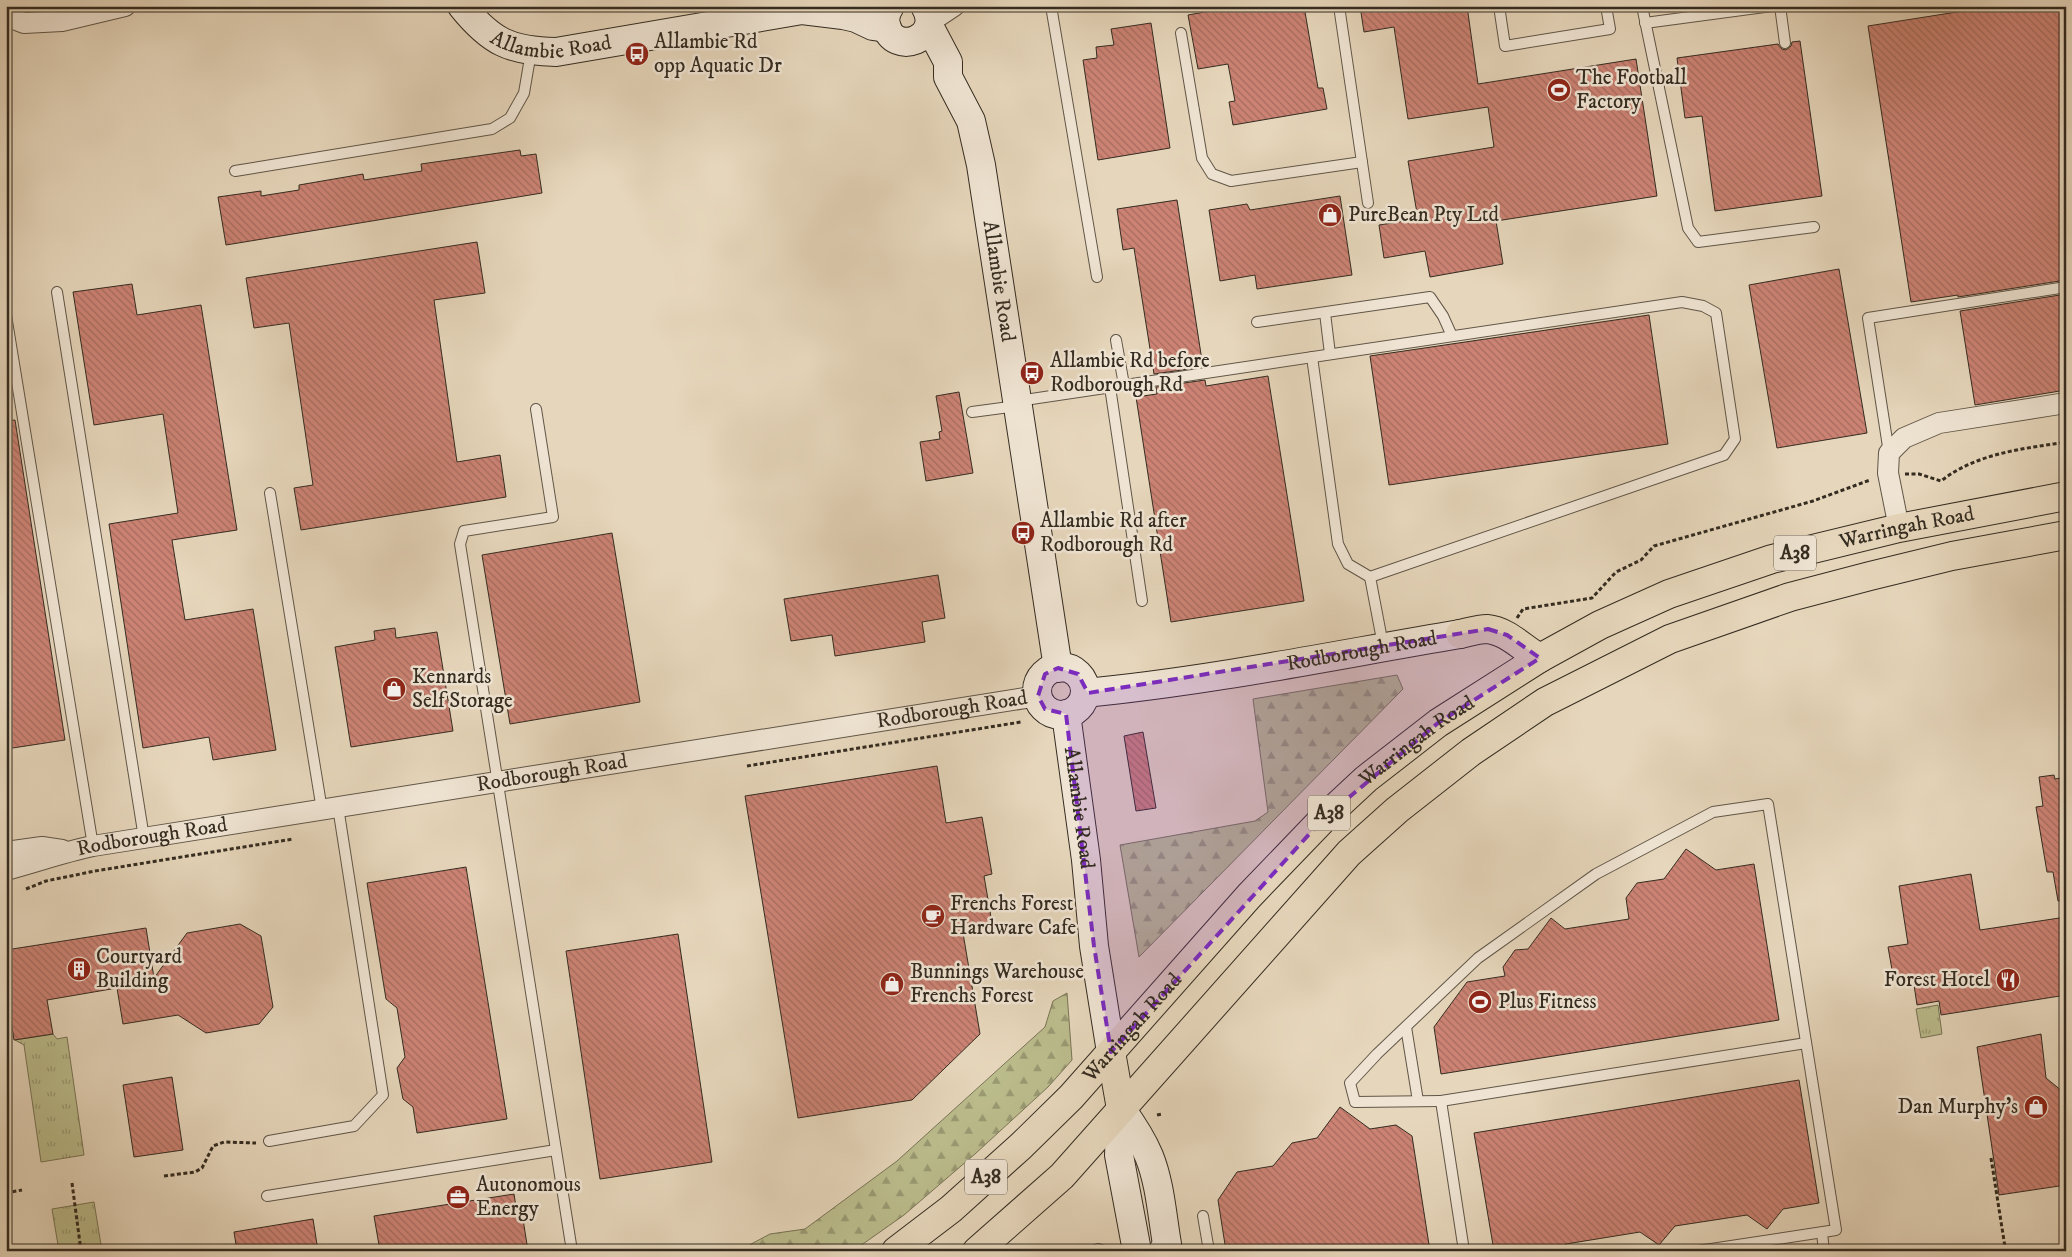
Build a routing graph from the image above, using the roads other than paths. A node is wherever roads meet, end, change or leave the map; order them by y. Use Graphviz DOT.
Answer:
graph roads {
  1 [pos="125,6"];
  2 [pos="462,6"];
  3 [pos="954,6"];
  4 [pos="1051,6"];
  5 [pos="1339,6"];
  6 [pos="1499,6"];
  7 [pos="1606,6"];
  8 [pos="1642,6"];
  9 [pos="1772,6"];
  10 [pos="1780,6"];
  11 [pos="805,8"];
  12 [pos="6,16"];
  13 [pos="912,22"];
  14 [pos="1645,23"];
  15 [pos="1181,32"];
  16 [pos="1785,43"];
  17 [pos="531,52"];
  18 [pos="1362,162"];
  19 [pos="235,170"];
  20 [pos="1368,203"];
  21 [pos="1814,227"];
  22 [pos="1097,277"];
  23 [pos="2066,287"];
  24 [pos="57,292"];
  25 [pos="1325,312"];
  26 [pos="6,315"];
  27 [pos="1257,322"];
  28 [pos="1452,336"];
  29 [pos="1116,340"];
  30 [pos="1330,354"];
  31 [pos="1312,357"];
  32 [pos="1124,385"];
  33 [pos="1110,387"];
  34 [pos="2066,403"];
  35 [pos="1018,404"];
  36 [pos="536,409"];
  37 [pos="972,412"];
  38 [pos="1889,453"];
  39 [pos="270,493"];
  40 [pos="2066,496"];
  41 [pos="1898,528"];
  42 [pos="2066,535"];
  43 [pos="1370,577"];
  44 [pos="1142,601"];
  45 [pos="1460,634"];
  46 [pos="1384,648"];
  47 [pos="1540,658"];
  48 [pos="1058,668"];
  49 [pos="1085,693"];
  50 [pos="1038,696"];
  51 [pos="1066,714"];
  52 [pos="497,781"];
  53 [pos="330,808"];
  54 [pos="144,838"];
  55 [pos="94,846"];
  56 [pos="67,851"];
  57 [pos="6,852"];
  58 [pos="6,870"];
  59 [pos="1406,1026"];
  60 [pos="1806,1043"];
  61 [pos="1112,1052"];
  62 [pos="1418,1101"];
  63 [pos="1441,1101"];
  64 [pos="1121,1109"];
  65 [pos="269,1141"];
  66 [pos="556,1150"];
  67 [pos="267,1196"];
  68 [pos="1203,1216"];
  69 [pos="1822,1234"];
  70 [pos="572,1251"];
  71 [pos="896,1251"];
  72 [pos="976,1251"];
  73 [pos="1093,1251"];
  74 [pos="1104,1251"];
  75 [pos="1137,1251"];
  76 [pos="1163,1251"];
  77 [pos="1209,1251"];
  78 [pos="1464,1251"];
  79 [pos="1698,1251"];
  80 [pos="1824,1251"];
  1 -- 12 [label="street"];
  2 -- 17 [label="main road, Allambie Road"];
  3 -- 13 [label="street"];
  4 -- 22 [label="lane"];
  5 -- 18 [label="lane"];
  6 -- 7 [label="lane"];
  8 -- 14 [label="lane"];
  9 -- 14 [label="lane"];
  10 -- 16 [label="lane"];
  11 -- 13 [label="main road, Allambie Road"];
  11 -- 17 [label="main road, Allambie Road"];
  13 -- 35 [label="main road, Allambie Road"];
  14 -- 21 [label="lane"];
  15 -- 18 [label="lane"];
  17 -- 19 [label="lane"];
  18 -- 20 [label="lane"];
  23 -- 38 [label="lane"];
  24 -- 54 [label="lane"];
  25 -- 27 [label="lane"];
  25 -- 28 [label="lane"];
  25 -- 30 [label="lane"];
  26 -- 55 [label="lane"];
  28 -- 30 [label="lane"];
  28 -- 43 [label="lane"];
  29 -- 32 [label="lane"];
  30 -- 31 [label="lane"];
  31 -- 32 [label="lane"];
  31 -- 43 [label="lane"];
  32 -- 33 [label="lane"];
  33 -- 35 [label="lane"];
  33 -- 44 [label="lane"];
  34 -- 38 [label="street"];
  35 -- 37 [label="lane"];
  35 -- 48 [label="main road, Allambie Road"];
  36 -- 52 [label="lane"];
  38 -- 41 [label="street"];
  39 -- 53 [label="lane"];
  40 -- 41 [label="highway, Warringah Road / A38"];
  41 -- 47 [label="highway, Warringah Road / A38"];
  42 -- 64 [label="highway, Warringah Road / A38"];
  43 -- 46 [label="lane"];
  45 -- 46 [label="main road, Rodborough Road"];
  45 -- 47 [label="highway"];
  46 -- 49 [label="main road, Rodborough Road"];
  47 -- 61 [label="highway, Warringah Road / A38"];
  48 -- 49 [label="main road"];
  48 -- 50 [label="main road"];
  49 -- 51 [label="main road"];
  50 -- 51 [label="main road"];
  50 -- 52 [label="street, Rodborough Road"];
  51 -- 61 [label="main road, Allambie Road"];
  52 -- 53 [label="street, Rodborough Road"];
  52 -- 66 [label="lane"];
  53 -- 54 [label="street, Rodborough Road"];
  53 -- 65 [label="lane"];
  54 -- 55 [label="street, Rodborough Road"];
  55 -- 56 [label="street, Rodborough Road"];
  56 -- 57 [label="street, Rodborough Road"];
  56 -- 58 [label="street, Rodborough Road"];
  59 -- 60 [label="lane"];
  59 -- 62 [label="lane"];
  59 -- 62 [label="lane"];
  60 -- 63 [label="lane"];
  60 -- 69 [label="lane"];
  61 -- 64 [label="highway, Allambie Road"];
  61 -- 71 [label="highway, Warringah Road / A38"];
  62 -- 63 [label="lane"];
  63 -- 78 [label="lane"];
  64 -- 72 [label="highway, Warringah Road / A38"];
  64 -- 75 [label="main road, Allambie Road"];
  64 -- 76 [label="main road, Allambie Road"];
  66 -- 67 [label="lane"];
  66 -- 70 [label="lane"];
  68 -- 77 [label="lane"];
  69 -- 79 [label="lane"];
  69 -- 80 [label="lane"];
  73 -- 74 [label="lane"];
}
